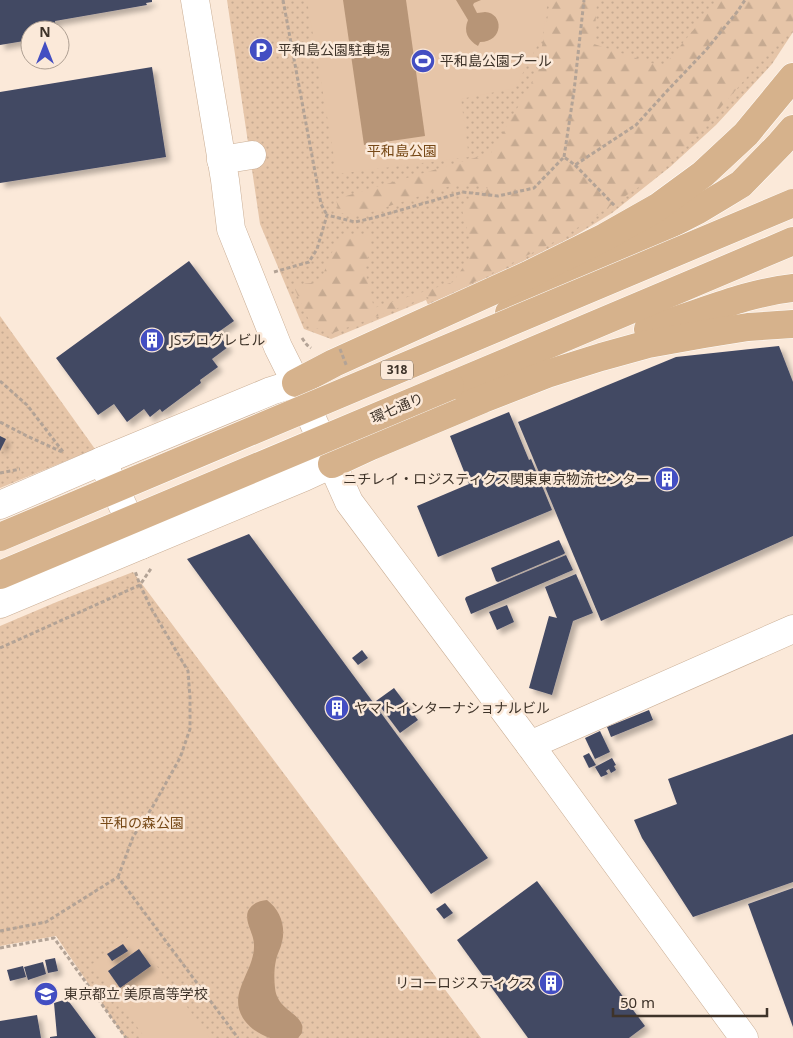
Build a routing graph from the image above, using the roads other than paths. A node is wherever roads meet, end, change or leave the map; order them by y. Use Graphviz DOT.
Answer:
graph roads {
  1 [pos="195,0"];
  2 [pos="793,77"];
  3 [pos="793,129"];
  4 [pos="252,155"];
  5 [pos="221,160"];
  6 [pos="793,203"];
  7 [pos="793,241"];
  8 [pos="793,288"];
  9 [pos="793,324"];
  10 [pos="438,353"];
  11 [pos="296,383"];
  12 [pos="450,386"];
  13 [pos="102,461"];
  14 [pos="332,464"];
  15 [pos="0,505"];
  16 [pos="0,537"];
  17 [pos="141,545"];
  18 [pos="0,575"];
  19 [pos="0,604"];
  20 [pos="793,629"];
  21 [pos="530,745"];
  22 [pos="744,1038"];
  1 -- 5 [label="street"];
  2 -- 11 [label="main road"];
  3 -- 10 [label="main road, bridge"];
  4 -- 5 [label="street"];
  5 -- 11 [label="street"];
  6 -- 10 [label="main road, 318, bridge"];
  7 -- 12 [label="main road, 環七通り / 318"];
  8 -- 12 [label="main road"];
  9 -- 14 [label="main road"];
  10 -- 16 [label="main road, 318, bridge"];
  11 -- 13 [label="street"];
  11 -- 14 [label="street"];
  12 -- 18 [label="main road, 環七通り / 318, bridge"];
  13 -- 15 [label="street"];
  13 -- 17 [label="street"];
  14 -- 17 [label="street"];
  14 -- 21 [label="street"];
  17 -- 19 [label="street"];
  20 -- 21 [label="street"];
  21 -- 22 [label="street"];
}
